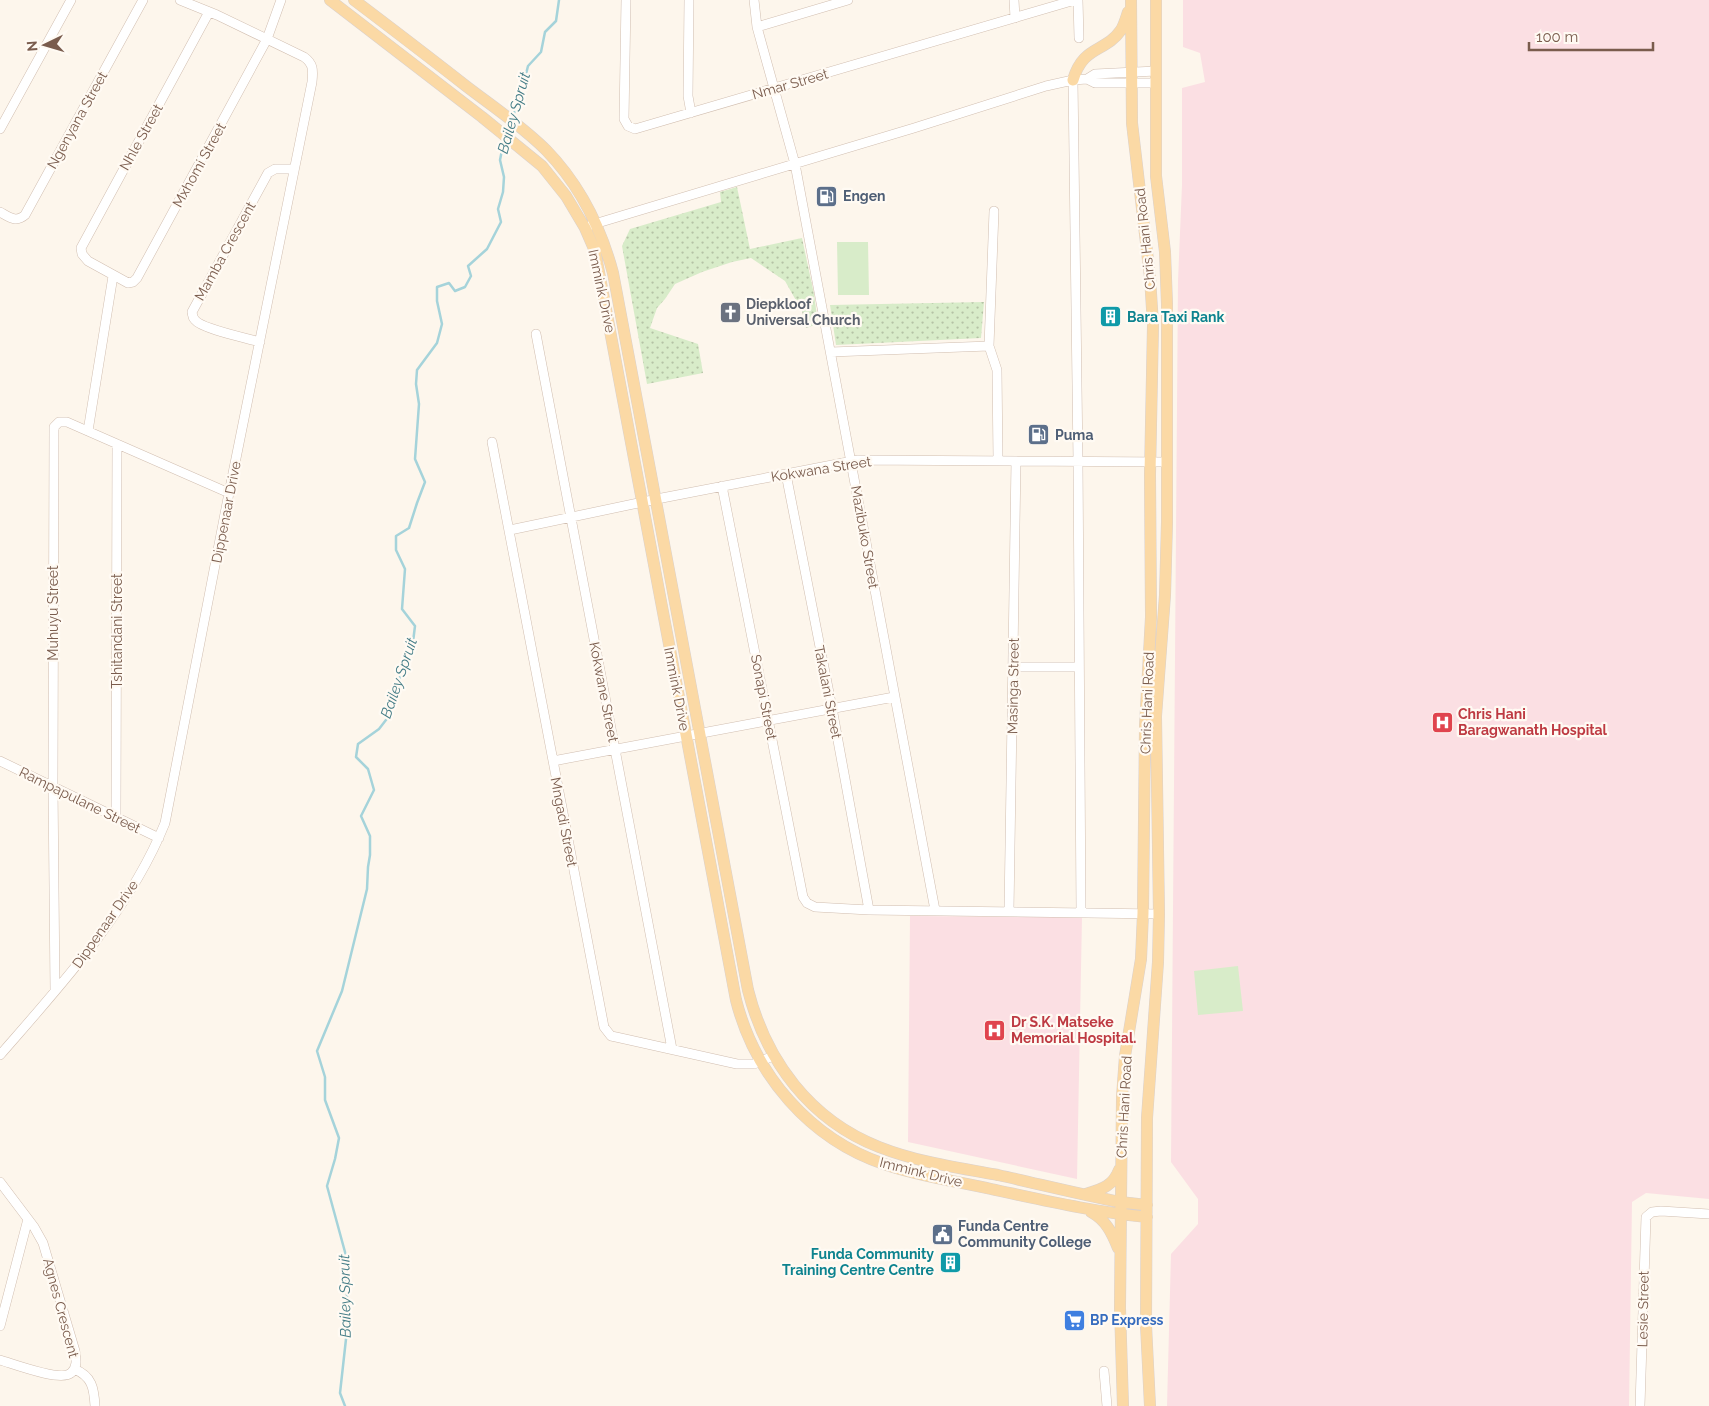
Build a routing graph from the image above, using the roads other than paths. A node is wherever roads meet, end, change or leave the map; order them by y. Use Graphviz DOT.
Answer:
graph roads {
  1 [pos="70,0"];
  2 [pos="143,0"];
  3 [pos="180,0"];
  4 [pos="281,0"];
  5 [pos="330,0"];
  6 [pos="354,0"];
  7 [pos="626,0"];
  8 [pos="689,0"];
  9 [pos="754,0"];
  10 [pos="848,0"];
  11 [pos="1014,0"];
  12 [pos="1077,0"];
  13 [pos="1156,0"];
  14 [pos="1131,1"];
  15 [pos="209,12"];
  16 [pos="1015,18"];
  17 [pos="757,27"];
  18 [pos="1079,38"];
  19 [pos="267,39"];
  20 [pos="1156,71"];
  21 [pos="1131,78"];
  22 [pos="1074,80"];
  23 [pos="1156,83"];
  24 [pos="774,88"];
  25 [pos="691,113"];
  26 [pos="0,129"];
  27 [pos="795,164"];
  28 [pos="293,169"];
  29 [pos="994,211"];
  30 [pos="0,212"];
  31 [pos="591,226"];
  32 [pos="88,262"];
  33 [pos="113,276"];
  34 [pos="536,334"];
  35 [pos="260,342"];
  36 [pos="989,346"];
  37 [pos="831,352"];
  38 [pos="1167,396"];
  39 [pos="88,431"];
  40 [pos="492,442"];
  41 [pos="117,444"];
  42 [pos="998,460"];
  43 [pos="1016,461"];
  44 [pos="1078,461"];
  45 [pos="850,462"];
  46 [pos="1150,462"];
  47 [pos="1167,462"];
  48 [pos="786,474"];
  49 [pos="722,486"];
  50 [pos="229,493"];
  51 [pos="656,499"];
  52 [pos="642,502"];
  53 [pos="571,516"];
  54 [pos="510,530"];
  55 [pos="1013,667"];
  56 [pos="1079,667"];
  57 [pos="894,697"];
  58 [pos="832,708"];
  59 [pos="769,720"];
  60 [pos="699,734"];
  61 [pos="687,737"];
  62 [pos="615,749"];
  63 [pos="0,761"];
  64 [pos="553,761"];
  65 [pos="53,786"];
  66 [pos="116,818"];
  67 [pos="159,838"];
  68 [pos="869,910"];
  69 [pos="935,910"];
  70 [pos="1009,911"];
  71 [pos="1081,912"];
  72 [pos="1143,913"];
  73 [pos="1159,914"];
  74 [pos="55,991"];
  75 [pos="672,1050"];
  76 [pos="0,1055"];
  77 [pos="773,1056"];
  78 [pos="761,1062"];
  79 [pos="1121,1163"];
  80 [pos="0,1182"];
  81 [pos="1084,1194"];
  82 [pos="1120,1202"];
  83 [pos="1083,1208"];
  84 [pos="1147,1211"];
  85 [pos="1121,1214"];
  86 [pos="1709,1214"];
  87 [pos="28,1219"];
  88 [pos="1121,1254"];
  89 [pos="0,1326"];
  90 [pos="0,1360"];
  91 [pos="74,1369"];
  92 [pos="1104,1371"];
  93 [pos="95,1406"];
  94 [pos="1107,1406"];
  95 [pos="1123,1406"];
  96 [pos="1150,1406"];
  97 [pos="1640,1406"];
  1 -- 26 [label="street"];
  2 -- 30 [label="street, Ngenyana Street"];
  3 -- 15 [label="street, Dippenaar Drive"];
  4 -- 19 [label="street, Mxhomi Street"];
  5 -- 31 [label="main road, Immink Drive"];
  6 -- 31 [label="main road, Immink Drive"];
  7 -- 25 [label="street, Nmar Street"];
  8 -- 25 [label="street"];
  9 -- 17 [label="street, Mazibuko Street"];
  10 -- 17 [label="street"];
  11 -- 16 [label="street"];
  12 -- 16 [label="street, Nmar Street"];
  12 -- 18 [label="street, Nmar Street"];
  13 -- 20 [label="main road, Chris Hani Road"];
  14 -- 21 [label="main road, Chris Hani Road"];
  14 -- 22 [label="main road"];
  15 -- 19 [label="street, Dippenaar Drive"];
  15 -- 32 [label="street, Nhle Street"];
  16 -- 24 [label="street, Nmar Street"];
  17 -- 24 [label="street, Mazibuko Street"];
  19 -- 28 [label="street, Dippenaar Drive"];
  19 -- 33 [label="street, Mxhomi Street"];
  20 -- 21 [label="street"];
  20 -- 23 [label="main road, Chris Hani Road"];
  21 -- 22 [label="street"];
  21 -- 23 [label="street"];
  21 -- 46 [label="main road, Chris Hani Road"];
  22 -- 27 [label="street"];
  22 -- 44 [label="street"];
  23 -- 38 [label="main road, Chris Hani Road"];
  24 -- 25 [label="street, Nmar Street"];
  24 -- 27 [label="street, Mazibuko Street"];
  27 -- 31 [label="street"];
  27 -- 37 [label="street, Mazibuko Street"];
  28 -- 35 [label="street, Dippenaar Drive"];
  28 -- 35 [label="street, Mamba Crescent"];
  29 -- 36 [label="street"];
  31 -- 51 [label="main road, Immink Drive"];
  31 -- 52 [label="main road, Immink Drive"];
  32 -- 33 [label="street, Mxhomi Street"];
  33 -- 39 [label="street"];
  34 -- 53 [label="street, Kokwane Street"];
  35 -- 50 [label="street, Dippenaar Drive"];
  36 -- 37 [label="street"];
  36 -- 42 [label="street"];
  37 -- 45 [label="street, Mazibuko Street"];
  38 -- 46 [label="main road"];
  38 -- 47 [label="main road, Chris Hani Road"];
  39 -- 41 [label="street, Muhuyu Street"];
  39 -- 65 [label="street, Muhuyu Street"];
  40 -- 54 [label="street, Mngadi Street"];
  41 -- 50 [label="street, Muhuyu Street"];
  41 -- 66 [label="street, Tshitandani Street"];
  42 -- 43 [label="street, Kokwana Street"];
  42 -- 45 [label="street, Kokwana Street"];
  43 -- 44 [label="street, Kokwana Street"];
  43 -- 55 [label="street, Masinga Street"];
  44 -- 46 [label="street, Kokwana Street"];
  44 -- 56 [label="street"];
  45 -- 48 [label="street, Kokwana Street"];
  45 -- 57 [label="street, Mazibuko Street"];
  46 -- 47 [label="street, Kokwana Street"];
  46 -- 72 [label="main road, Chris Hani Road"];
  47 -- 73 [label="main road, Chris Hani Road"];
  48 -- 49 [label="street, Kokwana Street"];
  48 -- 58 [label="street, Takalani Street"];
  49 -- 51 [label="street, Kokwana Street"];
  49 -- 59 [label="street, Sonapi Street"];
  50 -- 67 [label="street, Dippenaar Drive"];
  51 -- 52 [label="street, Kokwana Street"];
  51 -- 60 [label="main road, Immink Drive"];
  52 -- 53 [label="street, Kokwana Street"];
  52 -- 61 [label="main road, Immink Drive"];
  53 -- 54 [label="street, Kokwana Street"];
  53 -- 62 [label="street, Kokwane Street"];
  54 -- 64 [label="street, Mngadi Street"];
  55 -- 56 [label="street"];
  55 -- 70 [label="street, Masinga Street"];
  56 -- 71 [label="street"];
  57 -- 58 [label="street"];
  57 -- 69 [label="street, Mazibuko Street"];
  58 -- 59 [label="street"];
  58 -- 68 [label="street, Takalani Street"];
  59 -- 60 [label="street"];
  59 -- 68 [label="street, Sonapi Street"];
  60 -- 61 [label="street"];
  60 -- 77 [label="main road, Immink Drive"];
  61 -- 62 [label="street"];
  61 -- 78 [label="main road, Immink Drive"];
  62 -- 64 [label="street"];
  62 -- 75 [label="street, Kokwane Street"];
  63 -- 65 [label="street, Rampapulane Street"];
  64 -- 75 [label="street, Mngadi Street"];
  65 -- 66 [label="street, Rampapulane Street"];
  65 -- 74 [label="street, Muhuyu Street"];
  66 -- 67 [label="street, Rampapulane Street"];
  67 -- 74 [label="street, Dippenaar Drive"];
  68 -- 69 [label="street"];
  69 -- 70 [label="street"];
  70 -- 71 [label="street"];
  71 -- 72 [label="street"];
  72 -- 73 [label="street"];
  72 -- 79 [label="main road, Chris Hani Road"];
  73 -- 84 [label="main road, Chris Hani Road"];
  74 -- 76 [label="street, Dippenaar Drive"];
  75 -- 78 [label="street, Mngadi Street"];
  77 -- 78 [label="street, Mngadi Street"];
  77 -- 81 [label="main road, Immink Drive"];
  78 -- 83 [label="main road, Immink Drive"];
  79 -- 81 [label="main road"];
  79 -- 82 [label="main road, Chris Hani Road"];
  80 -- 87 [label="street, Agnes Crescent"];
  81 -- 82 [label="main road, Immink Drive"];
  82 -- 84 [label="main road, Immink Drive"];
  82 -- 85 [label="main road, Chris Hani Road"];
  83 -- 85 [label="main road, Immink Drive"];
  83 -- 88 [label="main road"];
  84 -- 85 [label="main road, Immink Drive"];
  84 -- 96 [label="main road, Chris Hani Road"];
  85 -- 88 [label="main road, Chris Hani Road"];
  86 -- 97 [label="street, Lesie Street"];
  87 -- 89 [label="street"];
  87 -- 91 [label="street, Agnes Crescent"];
  88 -- 95 [label="main road, Chris Hani Road"];
  90 -- 91 [label="street, Agnes Crescent"];
  91 -- 93 [label="street"];
  92 -- 94 [label="street"];
}
